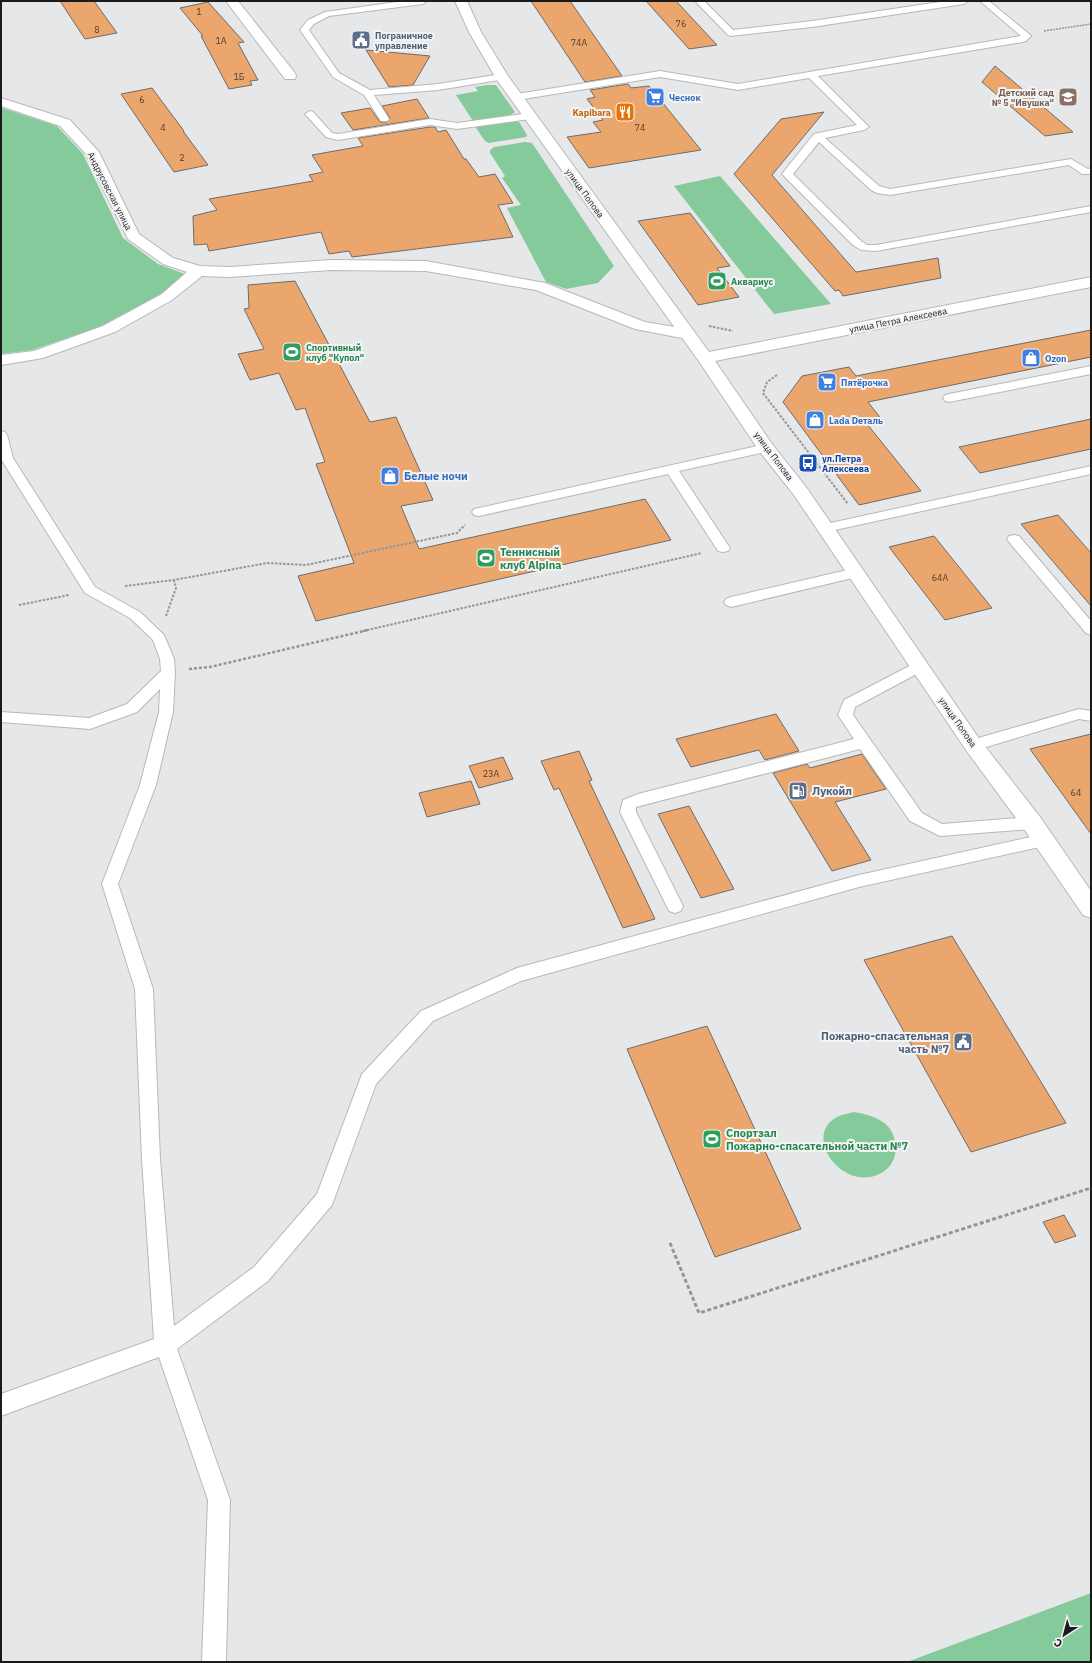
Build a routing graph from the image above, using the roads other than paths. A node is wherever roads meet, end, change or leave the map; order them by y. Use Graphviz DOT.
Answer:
graph roads {
  1 [pos="232,1"];
  2 [pos="423,1"];
  3 [pos="460,1"];
  4 [pos="699,1"];
  5 [pos="964,1"];
  6 [pos="984,1"];
  7 [pos="948,2"];
  8 [pos="810,74"];
  9 [pos="290,76"];
  10 [pos="502,77"];
  11 [pos="368,93"];
  12 [pos="517,97"];
  13 [pos="1,102"];
  14 [pos="310,114"];
  15 [pos="530,116"];
  16 [pos="384,119"];
  17 [pos="818,136"];
  18 [pos="1090,173"];
  19 [pos="1091,209"];
  20 [pos="198,271"];
  21 [pos="1091,282"];
  22 [pos="687,334"];
  23 [pos="705,358"];
  24 [pos="1,360"];
  25 [pos="1091,370"];
  26 [pos="949,398"];
  27 [pos="1,435"];
  28 [pos="766,448"];
  29 [pos="671,469"];
  30 [pos="1091,470"];
  31 [pos="479,512"];
  32 [pos="826,528"];
  33 [pos="1014,539"];
  34 [pos="723,548"];
  35 [pos="856,573"];
  36 [pos="731,602"];
  37 [pos="1091,630"];
  38 [pos="919,666"];
  39 [pos="168,672"];
  40 [pos="1091,716"];
  41 [pos="1,717"];
  42 [pos="864,742"];
  43 [pos="973,745"];
  44 [pos="1032,823"];
  45 [pos="1044,840"];
  46 [pos="675,906"];
  47 [pos="1091,908"];
  48 [pos="165,1345"];
  49 [pos="1,1405"];
  50 [pos="214,1662"];
  1 -- 9 [label="street"];
  2 -- 11 [label="lane"];
  3 -- 10 [label="street, улица Попова"];
  4 -- 7 [label="lane"];
  5 -- 7 [label="lane"];
  6 -- 8 [label="lane"];
  8 -- 12 [label="lane"];
  8 -- 17 [label="lane"];
  10 -- 11 [label="lane"];
  10 -- 12 [label="street, улица Попова"];
  11 -- 16 [label="lane"];
  12 -- 15 [label="street, улица Попова"];
  13 -- 20 [label="street, Андрусовская улица"];
  14 -- 15 [label="lane"];
  15 -- 22 [label="street, улица Попова"];
  17 -- 18 [label="lane"];
  17 -- 19 [label="lane"];
  20 -- 22 [label="street, Андрусовская улица"];
  20 -- 24 [label="street"];
  21 -- 23 [label="street, улица Петра Алексеева"];
  22 -- 23 [label="street, улица Попова"];
  23 -- 28 [label="street, улица Попова"];
  25 -- 26 [label="lane"];
  27 -- 39 [label="lane"];
  28 -- 29 [label="lane"];
  28 -- 32 [label="street, улица Попова"];
  29 -- 31 [label="lane"];
  29 -- 34 [label="lane"];
  30 -- 32 [label="lane"];
  32 -- 35 [label="street, улица Попова"];
  33 -- 37 [label="lane"];
  35 -- 36 [label="lane"];
  35 -- 38 [label="street, улица Попова"];
  38 -- 42 [label="lane"];
  38 -- 43 [label="street, улица Попова"];
  39 -- 41 [label="lane"];
  39 -- 48 [label="lane"];
  40 -- 43 [label="lane"];
  42 -- 44 [label="lane"];
  42 -- 46 [label="lane"];
  43 -- 44 [label="street, улица Попова"];
  44 -- 45 [label="street, улица Попова"];
  45 -- 47 [label="street, улица Попова"];
  45 -- 48 [label="lane"];
  48 -- 49 [label="lane"];
  48 -- 50 [label="lane"];
}
